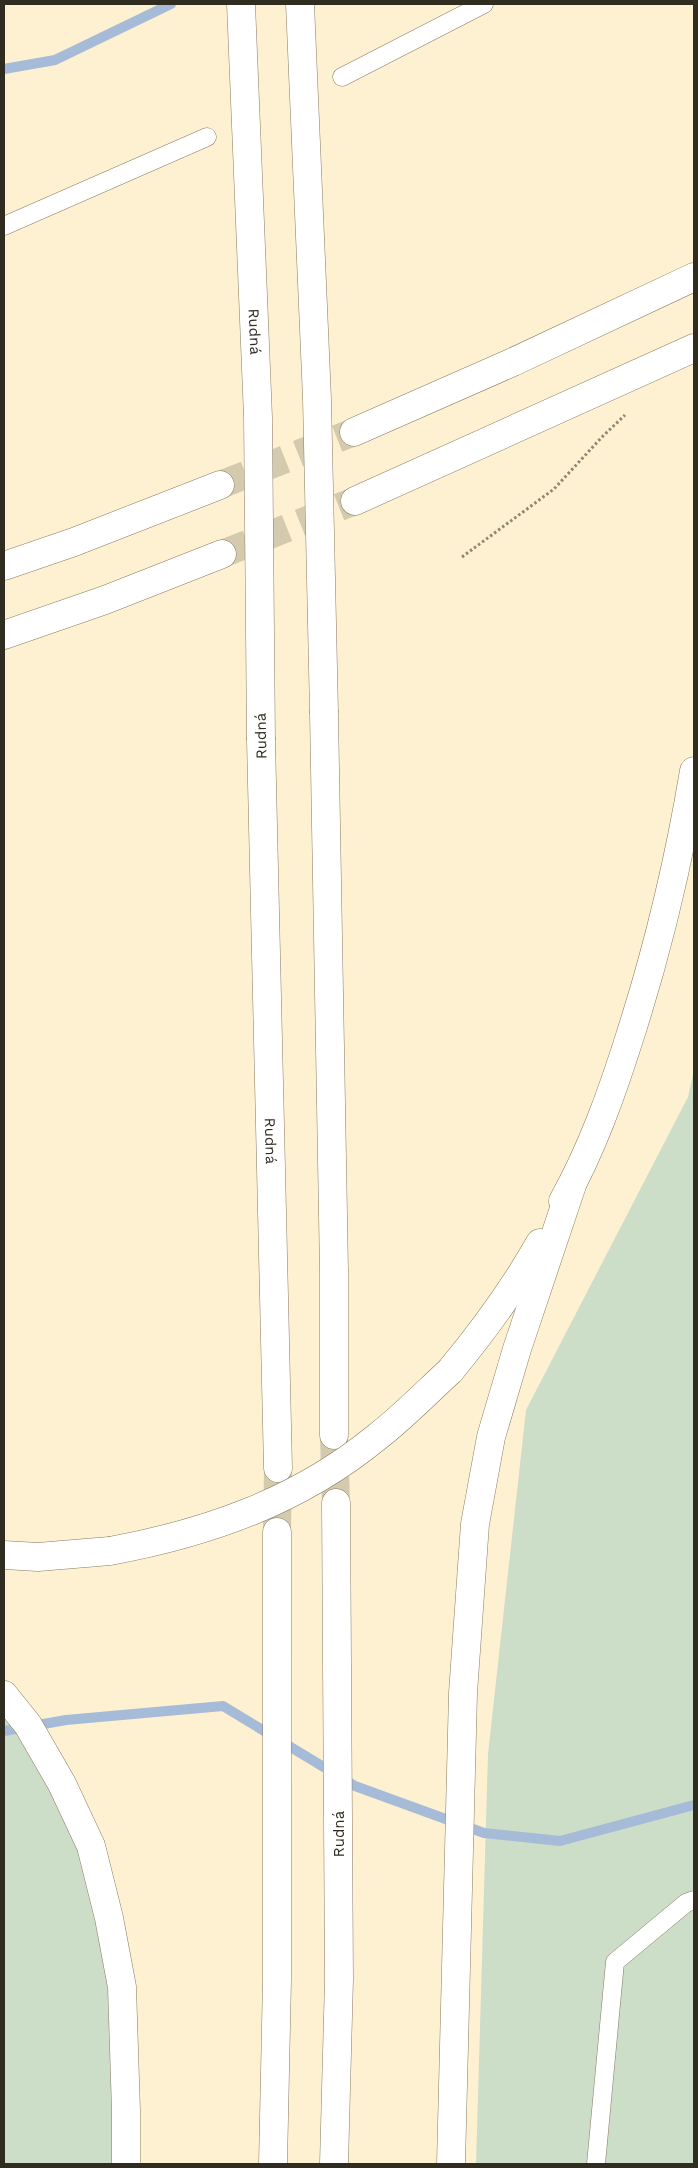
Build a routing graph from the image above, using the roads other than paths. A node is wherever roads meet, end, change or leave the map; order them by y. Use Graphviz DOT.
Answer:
graph roads {
  1 [pos="241,4"];
  2 [pos="300,4"];
  3 [pos="484,4"];
  4 [pos="342,77"];
  5 [pos="207,137"];
  6 [pos="4,226"];
  7 [pos="694,277"];
  8 [pos="694,348"];
  9 [pos="354,432"];
  10 [pos="220,485"];
  11 [pos="355,501"];
  12 [pos="222,554"];
  13 [pos="4,566"];
  14 [pos="4,635"];
  15 [pos="694,771"];
  16 [pos="572,1185"];
  17 [pos="334,1435"];
  18 [pos="278,1468"];
  19 [pos="336,1503"];
  20 [pos="277,1532"];
  21 [pos="4,1555"];
  22 [pos="4,1695"];
  23 [pos="694,1900"];
  24 [pos="126,2164"];
  25 [pos="273,2164"];
  26 [pos="334,2164"];
  27 [pos="451,2164"];
  28 [pos="596,2164"];
  1 -- 18 [label="highway, Rudná, bridge"];
  2 -- 17 [label="highway, bridge"];
  3 -- 4 [label="lane"];
  5 -- 6 [label="lane"];
  7 -- 9 [label="highway"];
  8 -- 11 [label="highway"];
  10 -- 13 [label="highway"];
  12 -- 14 [label="highway"];
  15 -- 16 [label="highway"];
  16 -- 21 [label="highway, bridge"];
  16 -- 27 [label="highway"];
  19 -- 26 [label="highway, Rudná"];
  20 -- 25 [label="highway"];
  22 -- 24 [label="highway"];
  23 -- 28 [label="lane"];
}
